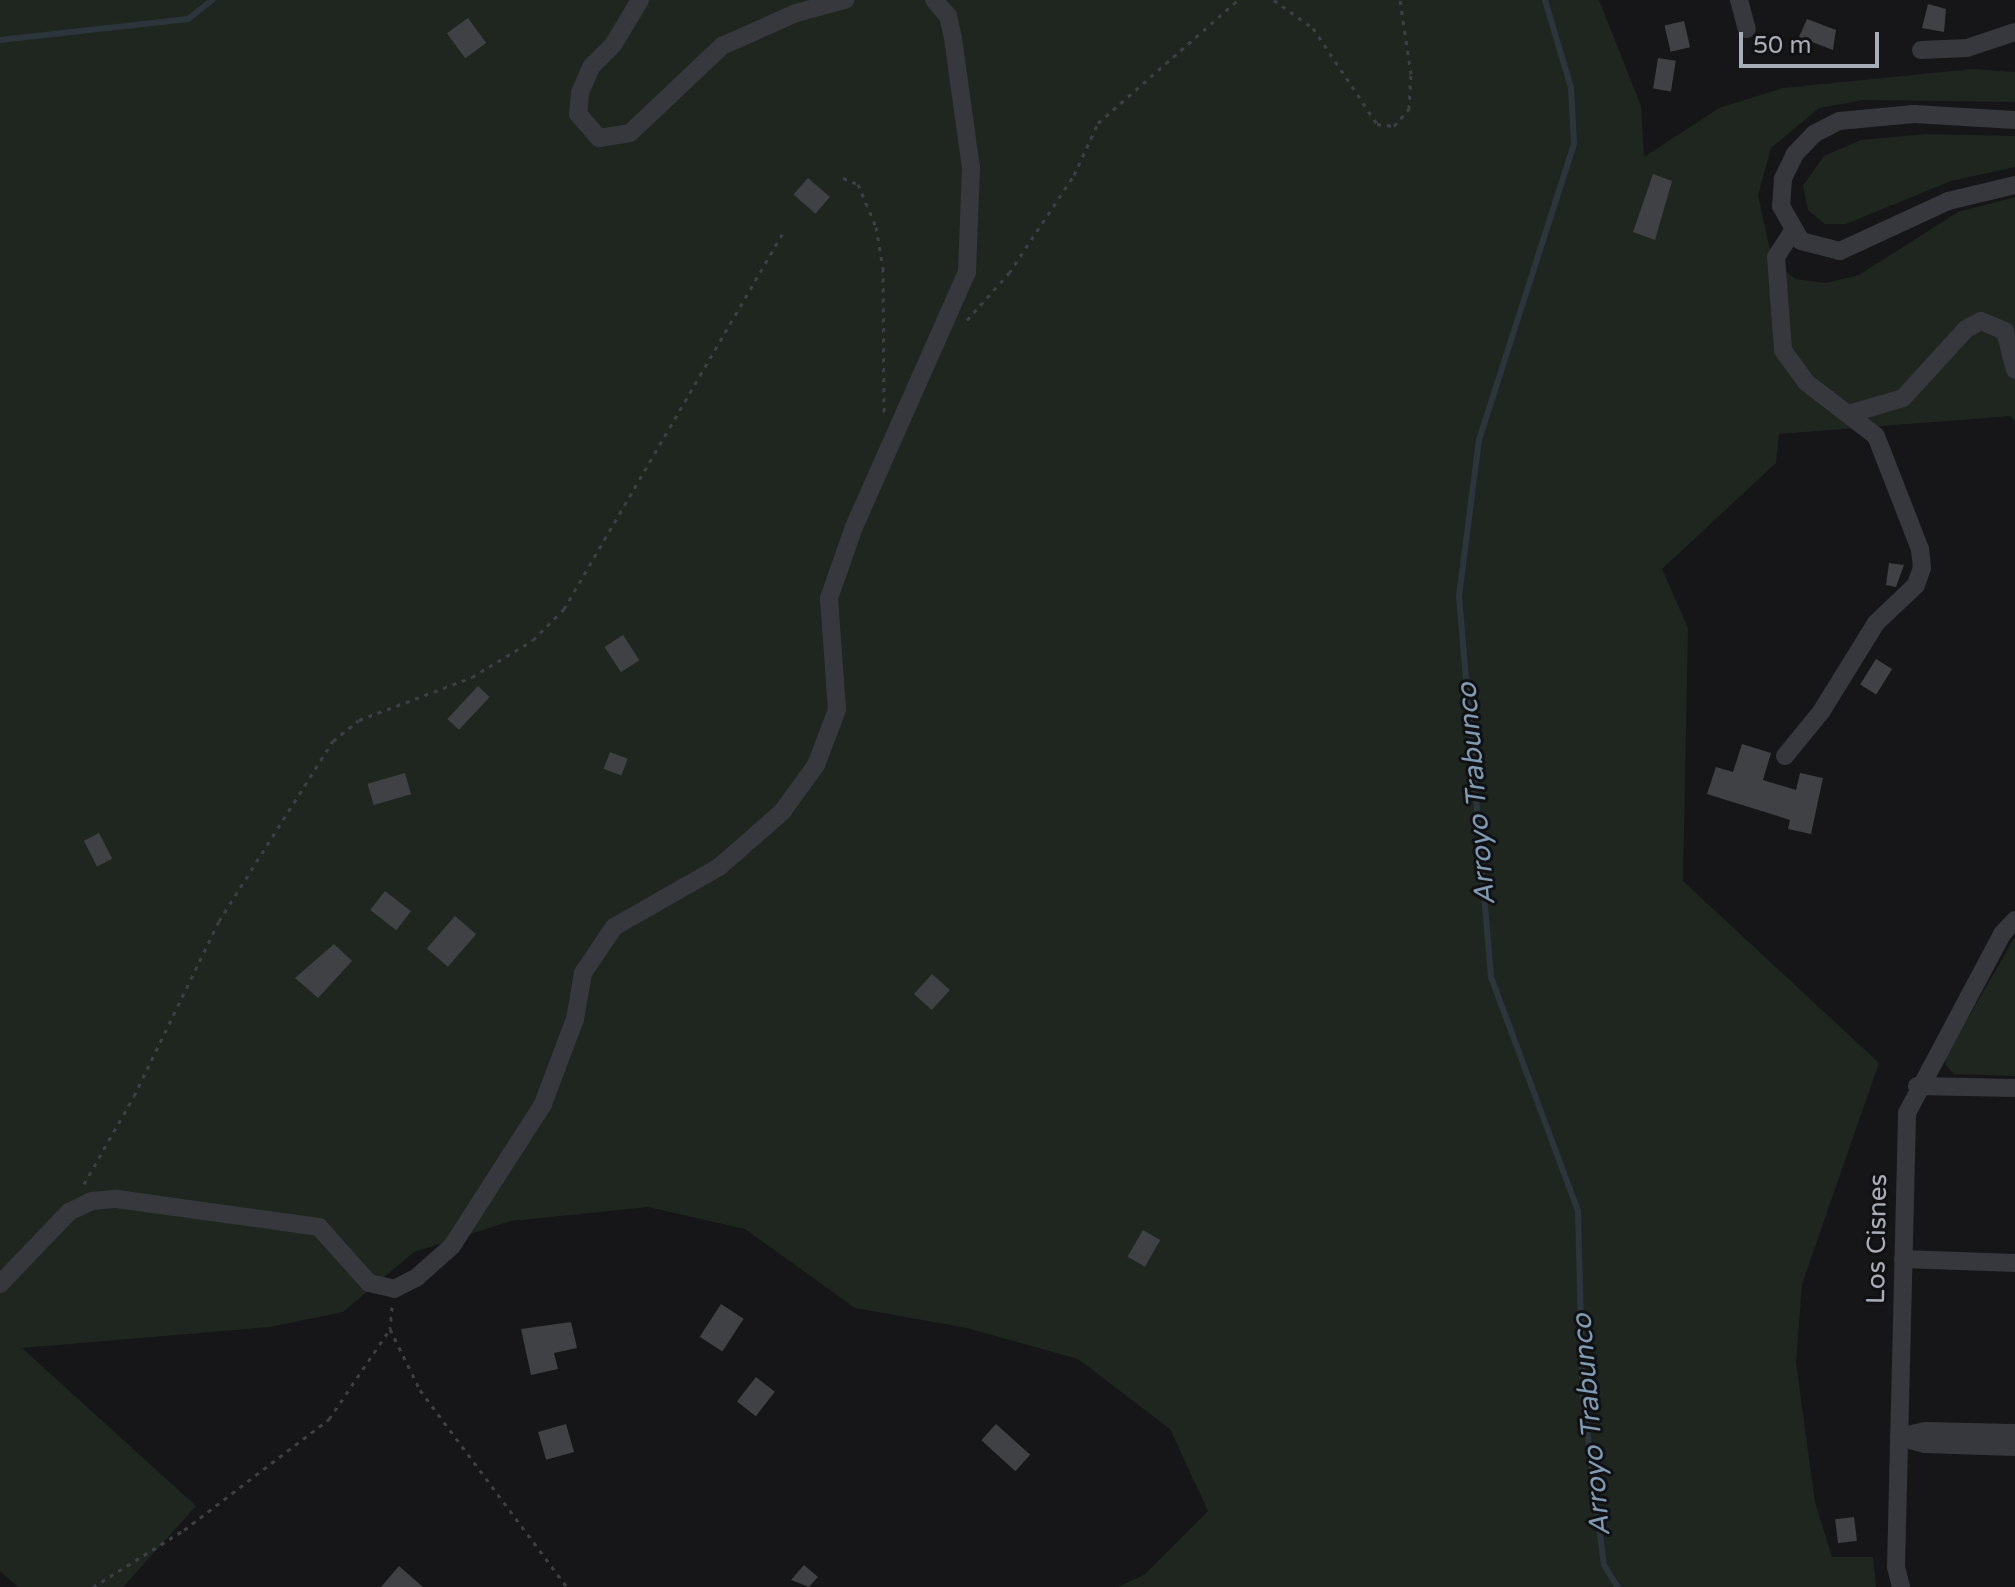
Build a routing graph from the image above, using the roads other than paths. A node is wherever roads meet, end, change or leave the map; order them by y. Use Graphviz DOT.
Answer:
graph roads {
  1 [pos="640,0"];
  2 [pos="845,0"];
  3 [pos="934,0"];
  4 [pos="1739,0"];
  5 [pos="1747,29"];
  6 [pos="2015,32"];
  7 [pos="1921,50"];
  8 [pos="2015,120"];
  9 [pos="2015,185"];
  10 [pos="1792,232"];
  11 [pos="2015,370"];
  12 [pos="1852,413"];
  13 [pos="1785,756"];
  14 [pos="2015,920"];
  15 [pos="1917,1086"];
  16 [pos="2015,1088"];
  17 [pos="1903,1259"];
  18 [pos="2015,1263"];
  19 [pos="0,1284"];
  20 [pos="2015,1433"];
  21 [pos="1899,1437"];
  22 [pos="2015,1447"];
  23 [pos="1901,1587"];
  1 -- 2 [label="street"];
  3 -- 19 [label="street"];
  4 -- 5 [label="street"];
  6 -- 7 [label="street"];
  8 -- 10 [label="street"];
  9 -- 10 [label="street"];
  10 -- 12 [label="street"];
  11 -- 12 [label="street"];
  12 -- 13 [label="street"];
  14 -- 15 [label="street, Los Cisnes"];
  15 -- 16 [label="street"];
  15 -- 17 [label="street, Los Cisnes"];
  17 -- 18 [label="street"];
  17 -- 21 [label="street, Los Cisnes"];
  20 -- 21 [label="street"];
  21 -- 22 [label="street"];
  21 -- 23 [label="street, Los Cisnes"];
}
